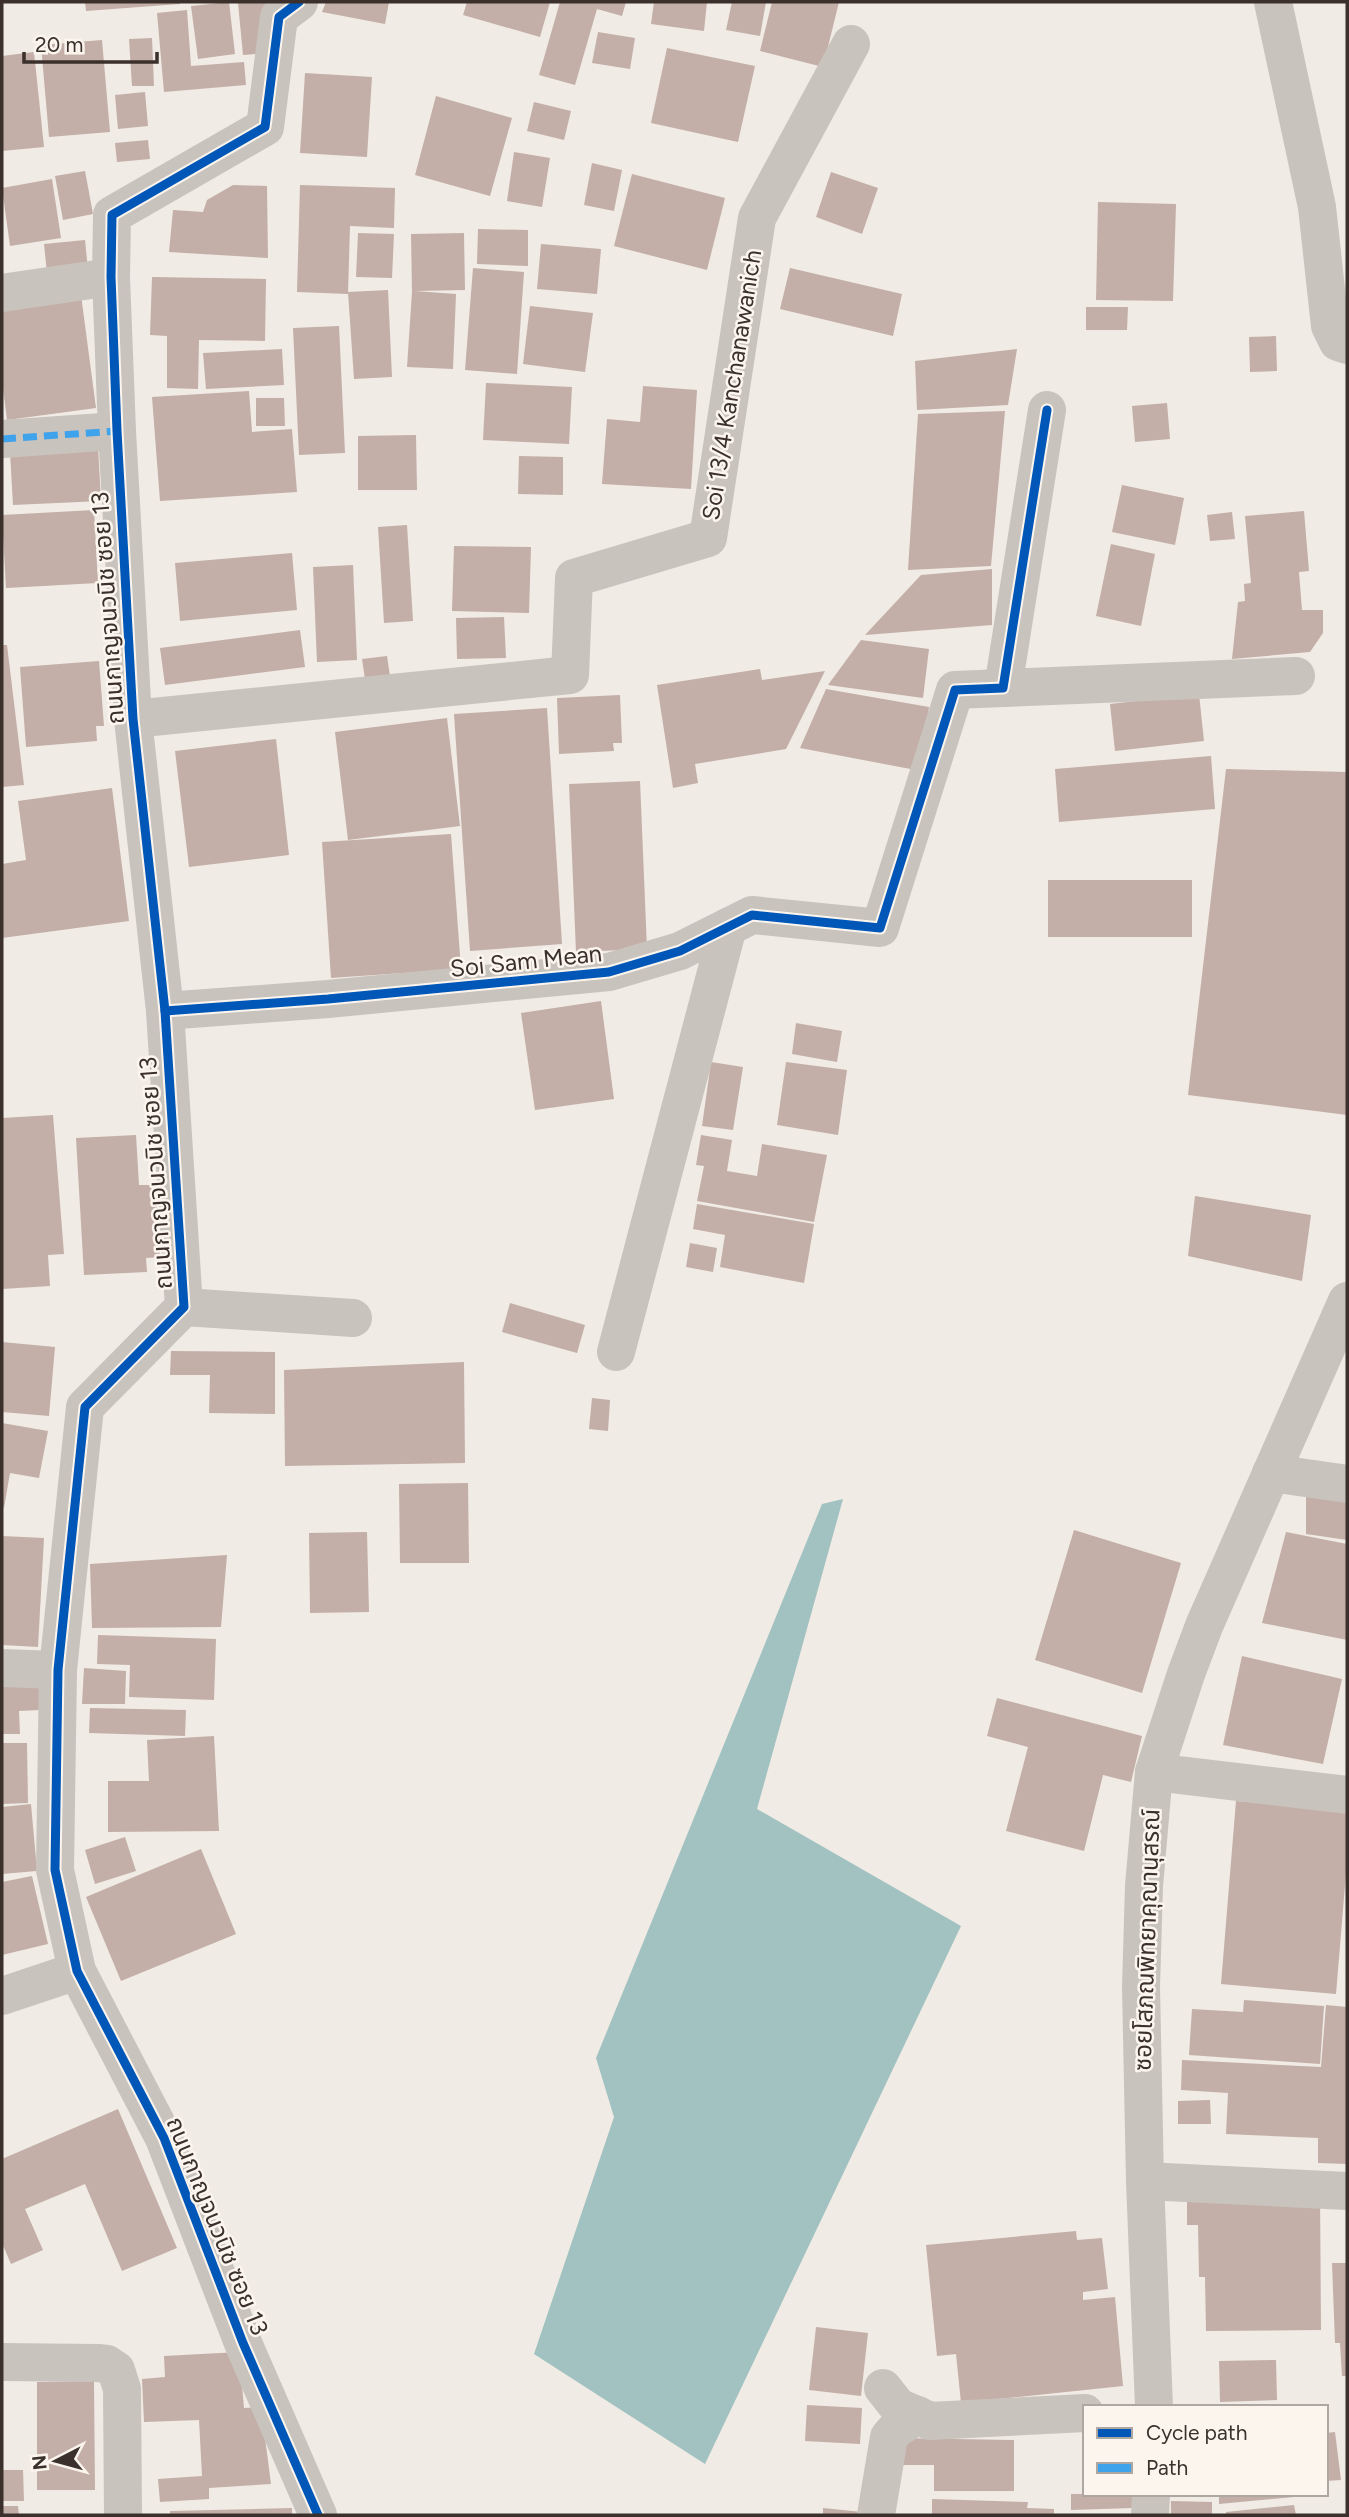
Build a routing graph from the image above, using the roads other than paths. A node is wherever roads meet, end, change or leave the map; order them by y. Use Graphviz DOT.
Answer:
graph roads {
  1 [pos="299,2"];
  2 [pos="1273,2"];
  3 [pos="851,44"];
  4 [pos="111,277"];
  5 [pos="2,293"];
  6 [pos="1347,345"];
  7 [pos="1047,410"];
  8 [pos="117,432"];
  9 [pos="2,439"];
  10 [pos="1296,676"];
  11 [pos="1003,688"];
  12 [pos="133,719"];
  13 [pos="728,927"];
  14 [pos="165,1011"];
  15 [pos="1347,1301"];
  16 [pos="184,1307"];
  17 [pos="353,1318"];
  18 [pos="617,1352"];
  19 [pos="1270,1472"];
  20 [pos="1347,1485"];
  21 [pos="2,1668"];
  22 [pos="58,1670"];
  23 [pos="1154,1772"];
  24 [pos="1347,1795"];
  25 [pos="77,1971"];
  26 [pos="2,1996"];
  27 [pos="1145,2181"];
  28 [pos="1347,2191"];
  29 [pos="2,2362"];
  30 [pos="883,2388"];
  31 [pos="1154,2405"];
  32 [pos="1083,2413"];
  33 [pos="918,2415"];
  34 [pos="1151,2496"];
  35 [pos="123,2515"];
  36 [pos="318,2515"];
  37 [pos="876,2515"];
  38 [pos="1150,2515"];
  1 -- 4 [label="street, ถนนกาญจนวนิช ซอย 13"];
  2 -- 6 [label="street"];
  3 -- 12 [label="street, Soi 13/4 Kanchanawanich"];
  4 -- 5 [label="street"];
  4 -- 8 [label="street, ถนนกาญจนวนิช ซอย 13"];
  7 -- 11 [label="street"];
  8 -- 9 [label="street"];
  8 -- 12 [label="street, ถนนกาญจนวนิช ซอย 13"];
  10 -- 11 [label="street"];
  11 -- 13 [label="street, Soi Sam Mean"];
  12 -- 14 [label="street, ถนนกาญจนวนิช ซอย 13"];
  13 -- 14 [label="street, Soi Sam Mean"];
  13 -- 18 [label="street"];
  14 -- 16 [label="street, ถนนกาญจนวนิช ซอย 13"];
  15 -- 19 [label="street, ซอยโสภณพิทยาคุณานุสรณ์"];
  16 -- 17 [label="street"];
  16 -- 22 [label="street, ถนนกาญจนวนิช ซอย 13"];
  19 -- 20 [label="street"];
  19 -- 23 [label="street, ซอยโสภณพิทยาคุณานุสรณ์"];
  21 -- 22 [label="street"];
  22 -- 25 [label="street, ถนนกาญจนวนิช ซอย 13"];
  23 -- 24 [label="street"];
  23 -- 27 [label="street, ซอยโสภณพิทยาคุณานุสรณ์"];
  25 -- 26 [label="street"];
  25 -- 36 [label="street, ถนนกาญจนวนิช ซอย 13"];
  27 -- 28 [label="street"];
  27 -- 31 [label="street, ซอยโสภณพิทยาคุณานุสรณ์"];
  29 -- 35 [label="street"];
  30 -- 33 [label="street"];
  32 -- 33 [label="street"];
  33 -- 37 [label="street"];
  34 -- 38 [label="street"];
}
